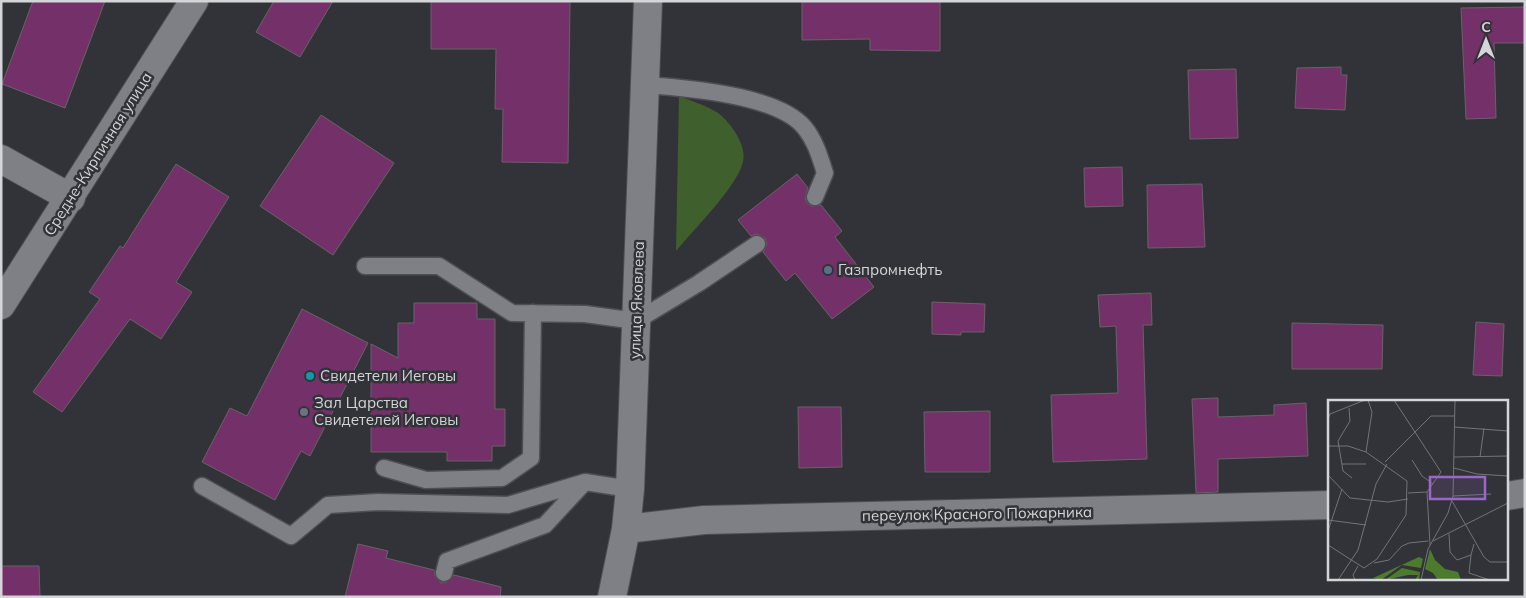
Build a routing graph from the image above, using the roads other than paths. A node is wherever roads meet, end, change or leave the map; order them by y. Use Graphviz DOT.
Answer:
graph roads {
  1 [pos="194,1"];
  2 [pos="648,1"];
  3 [pos="646,85"];
  4 [pos="1,160"];
  5 [pos="815,197"];
  6 [pos="71,198"];
  7 [pos="757,244"];
  8 [pos="365,266"];
  9 [pos="1,305"];
  10 [pos="533,313"];
  11 [pos="636,321"];
  12 [pos="384,468"];
  13 [pos="585,482"];
  14 [pos="202,486"];
  15 [pos="630,488"];
  16 [pos="1525,493"];
  17 [pos="1508,496"];
  18 [pos="1328,505"];
  19 [pos="626,529"];
  20 [pos="444,572"];
  21 [pos="612,597"];
  1 -- 6 [label="street, Средне-Кирпичная улица"];
  2 -- 3 [label="street, улица Яковлева"];
  3 -- 5 [label="lane"];
  3 -- 11 [label="street, улица Яковлева"];
  4 -- 6 [label="street"];
  6 -- 9 [label="street, Средне-Кирпичная улица"];
  7 -- 11 [label="lane"];
  8 -- 10 [label="lane"];
  10 -- 11 [label="lane"];
  10 -- 12 [label="lane"];
  11 -- 15 [label="street, улица Яковлева"];
  13 -- 14 [label="lane"];
  13 -- 15 [label="lane"];
  13 -- 20 [label="lane"];
  15 -- 19 [label="street, улица Яковлева"];
  16 -- 17 [label="street"];
  18 -- 19 [label="street, переулок Красного Пожарника"];
  19 -- 21 [label="street, улица Яковлева"];
}
